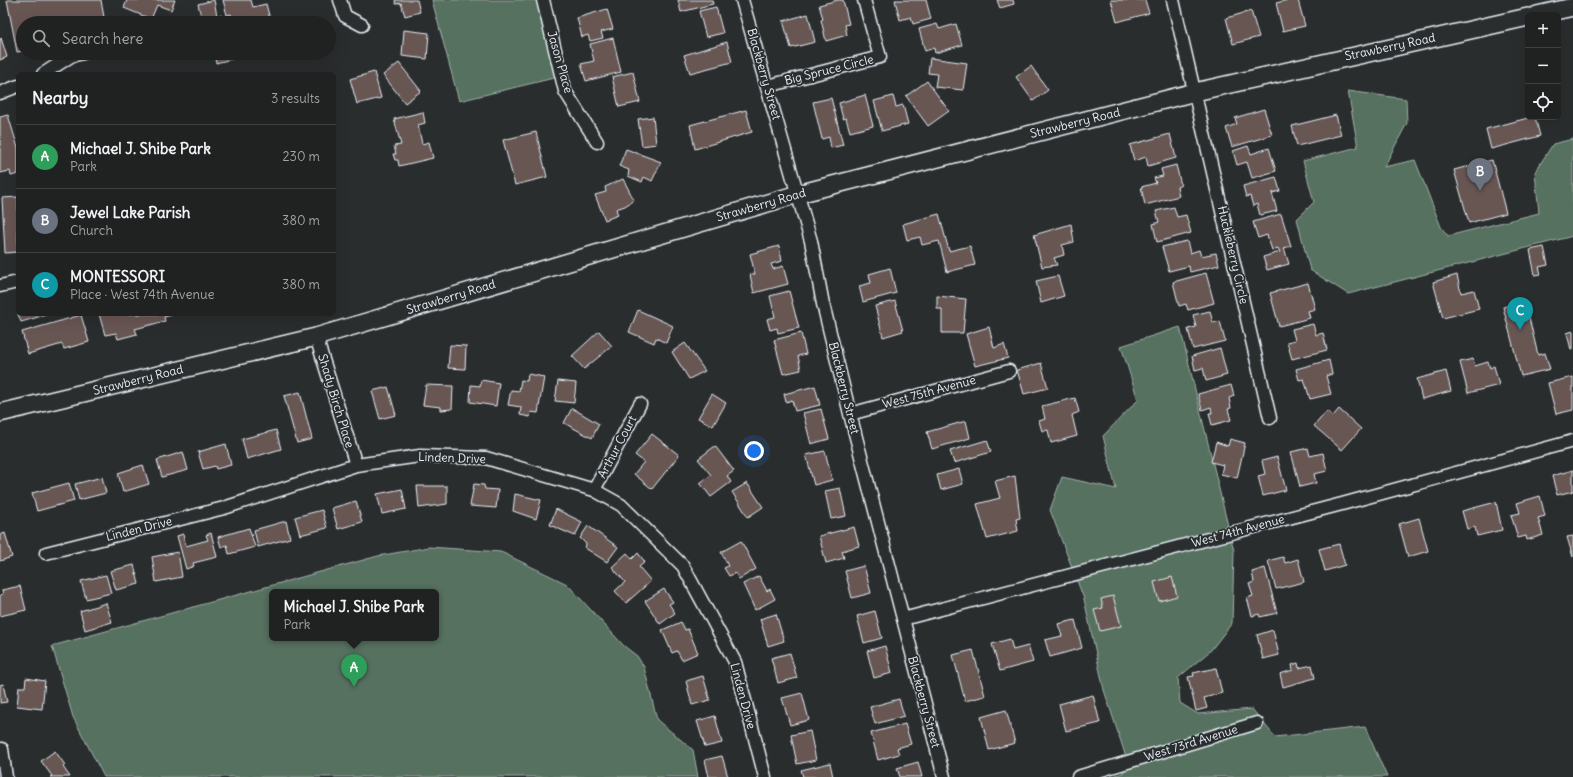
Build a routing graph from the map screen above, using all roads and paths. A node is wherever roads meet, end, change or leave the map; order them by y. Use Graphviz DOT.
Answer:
graph roads {
  1 [pos="340,0"];
  2 [pos="542,0"];
  3 [pos="742,0"];
  4 [pos="864,0"];
  5 [pos="1173,0"];
  6 [pos="1573,7"];
  7 [pos="1550,12"];
  8 [pos="1525,18"];
  9 [pos="362,25"];
  10 [pos="65,60"];
  11 [pos="46,72"];
  12 [pos="768,86"];
  13 [pos="16,87"];
  14 [pos="1195,92"];
  15 [pos="0,93"];
  16 [pos="597,142"];
  17 [pos="798,194"];
  18 [pos="16,282"];
  19 [pos="0,286"];
  20 [pos="316,337"];
  21 [pos="1009,371"];
  22 [pos="640,404"];
  23 [pos="1,410"];
  24 [pos="850,414"];
  25 [pos="1270,418"];
  26 [pos="1573,441"];
  27 [pos="356,465"];
  28 [pos="594,490"];
  29 [pos="46,553"];
  30 [pos="903,619"];
  31 [pos="1257,723"];
  32 [pos="2,749"];
  33 [pos="6,777"];
  34 [pos="765,777"];
  35 [pos="944,777"];
  36 [pos="1078,777"];
  1 -- 9 [label="street"];
  2 -- 16 [label="street, Jason Place"];
  3 -- 12 [label="street, Blackberry Street"];
  4 -- 12 [label="street, Big Spruce Circle"];
  5 -- 14 [label="street, Huckleberry Circle"];
  6 -- 7 [label="street"];
  8 -- 14 [label="street, Strawberry Road"];
  10 -- 11 [label="street"];
  12 -- 17 [label="street, Blackberry Street"];
  13 -- 15 [label="street"];
  14 -- 17 [label="street, Strawberry Road"];
  14 -- 25 [label="street, Huckleberry Circle"];
  17 -- 20 [label="street, Strawberry Road"];
  17 -- 24 [label="street, Blackberry Street"];
  18 -- 19 [label="street"];
  20 -- 23 [label="street, Strawberry Road"];
  20 -- 27 [label="street, Shady Birch Place"];
  21 -- 24 [label="street, West 75th Avenue"];
  22 -- 28 [label="street, Arthur Court"];
  24 -- 30 [label="street, Blackberry Street"];
  26 -- 30 [label="street, West 74th Avenue"];
  27 -- 28 [label="street, Linden Drive"];
  27 -- 29 [label="street, Linden Drive"];
  28 -- 34 [label="street, Linden Drive"];
  30 -- 35 [label="street, Blackberry Street"];
  31 -- 36 [label="street, West 73rd Avenue"];
  32 -- 33 [label="street"];
}
